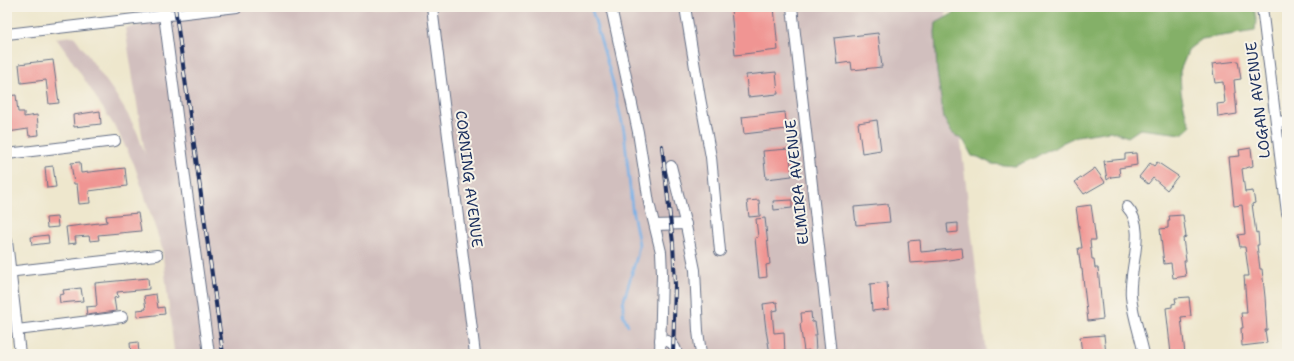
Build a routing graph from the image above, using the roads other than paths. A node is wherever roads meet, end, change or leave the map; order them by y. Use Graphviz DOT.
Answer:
graph roads {
  1 [pos="237,7"];
  2 [pos="432,7"];
  3 [pos="610,7"];
  4 [pos="685,7"];
  5 [pos="792,7"];
  6 [pos="1262,7"];
  7 [pos="164,11"];
  8 [pos="7,34"];
  9 [pos="1287,121"];
  10 [pos="1276,122"];
  11 [pos="115,141"];
  12 [pos="7,154"];
  13 [pos="671,166"];
  14 [pos="1127,207"];
  15 [pos="1287,213"];
  16 [pos="686,224"];
  17 [pos="655,225"];
  18 [pos="7,241"];
  19 [pos="720,251"];
  20 [pos="157,254"];
  21 [pos="9,272"];
  22 [pos="122,318"];
  23 [pos="17,330"];
  24 [pos="660,340"];
  25 [pos="20,354"];
  26 [pos="209,354"];
  27 [pos="475,354"];
  28 [pos="660,354"];
  29 [pos="677,354"];
  30 [pos="701,354"];
  31 [pos="831,354"];
  32 [pos="1144,354"];
  1 -- 7 [label="street"];
  2 -- 27 [label="street, CORNING AVENUE"];
  3 -- 17 [label="street"];
  4 -- 19 [label="street"];
  5 -- 31 [label="street, ELMIRA AVENUE"];
  6 -- 10 [label="street, LOGAN AVENUE"];
  7 -- 8 [label="street"];
  7 -- 26 [label="street"];
  9 -- 10 [label="street"];
  10 -- 15 [label="street, LOGAN AVENUE"];
  11 -- 12 [label="street"];
  13 -- 16 [label="street"];
  14 -- 32 [label="street"];
  16 -- 17 [label="street"];
  16 -- 30 [label="street"];
  17 -- 24 [label="street"];
  18 -- 21 [label="street"];
  20 -- 21 [label="street"];
  21 -- 23 [label="street"];
  22 -- 23 [label="street"];
  23 -- 25 [label="street"];
  24 -- 28 [label="street"];
  24 -- 29 [label="street"];
}
